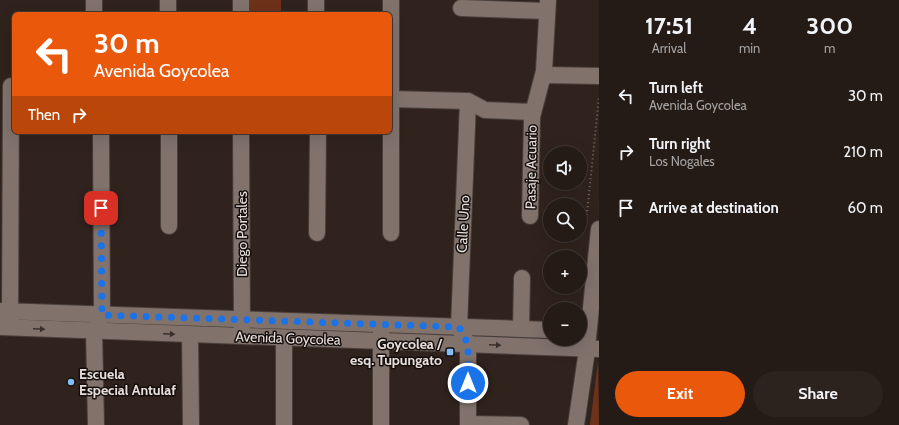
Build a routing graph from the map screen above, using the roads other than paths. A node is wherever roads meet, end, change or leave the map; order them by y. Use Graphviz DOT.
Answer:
graph roads {
  1 [pos="94,0"];
  2 [pos="168,0"];
  3 [pos="241,0"];
  4 [pos="316,0"];
  5 [pos="391,0"];
  6 [pos="547,5"];
  7 [pos="461,8"];
  8 [pos="94,12"];
  9 [pos="168,12"];
  10 [pos="241,12"];
  11 [pos="316,12"];
  12 [pos="391,12"];
  13 [pos="544,75"];
  14 [pos="599,76"];
  15 [pos="8,86"];
  16 [pos="392,99"];
  17 [pos="468,101"];
  18 [pos="533,112"];
  19 [pos="101,134"];
  20 [pos="168,134"];
  21 [pos="241,134"];
  22 [pos="318,134"];
  23 [pos="390,134"];
  24 [pos="530,216"];
  25 [pos="169,226"];
  26 [pos="592,229"];
  27 [pos="317,233"];
  28 [pos="391,233"];
  29 [pos="522,278"];
  30 [pos="5,311"];
  31 [pos="102,315"];
  32 [pos="242,320"];
  33 [pos="382,324"];
  34 [pos="459,327"];
  35 [pos="5,328"];
  36 [pos="521,329"];
  37 [pos="543,330"];
  38 [pos="94,331"];
  39 [pos="589,332"];
  40 [pos="190,335"];
  41 [pos="242,336"];
  42 [pos="284,338"];
  43 [pos="381,341"];
  44 [pos="468,344"];
  45 [pos="593,349"];
  46 [pos="468,424"];
  47 [pos="96,425"];
  48 [pos="191,425"];
  49 [pos="284,425"];
  50 [pos="381,425"];
  51 [pos="521,425"];
  52 [pos="576,425"];
  1 -- 8 [label="street"];
  2 -- 9 [label="street"];
  3 -- 10 [label="street"];
  4 -- 11 [label="street"];
  5 -- 12 [label="street"];
  6 -- 7 [label="street"];
  6 -- 13 [label="street, Pasaje Acuario"];
  13 -- 14 [label="street"];
  13 -- 18 [label="street, Pasaje Acuario"];
  15 -- 30 [label="street"];
  16 -- 17 [label="street"];
  17 -- 18 [label="street"];
  17 -- 34 [label="street, Calle Uno"];
  18 -- 24 [label="street, Pasaje Acuario"];
  19 -- 31 [label="street"];
  20 -- 25 [label="street"];
  21 -- 32 [label="street, Diego Portales"];
  22 -- 27 [label="street"];
  23 -- 28 [label="street"];
  26 -- 39 [label="street"];
  29 -- 36 [label="street"];
  30 -- 31 [label="street, Avenida Goycolea"];
  30 -- 35 [label="street"];
  31 -- 32 [label="street, Avenida Goycolea"];
  31 -- 38 [label="street"];
  32 -- 33 [label="street, Avenida Goycolea"];
  32 -- 41 [label="street, Diego Portales"];
  33 -- 34 [label="street, Avenida Goycolea"];
  33 -- 43 [label="street"];
  34 -- 36 [label="street, Avenida Goycolea"];
  34 -- 44 [label="street"];
  35 -- 38 [label="street, Avenida Goycolea, one-way"];
  36 -- 37 [label="street, Avenida Goycolea"];
  38 -- 40 [label="street, Avenida Goycolea, one-way"];
  38 -- 47 [label="street"];
  39 -- 45 [label="street"];
  40 -- 41 [label="street, Avenida Goycolea"];
  40 -- 48 [label="street"];
  41 -- 42 [label="street, Avenida Goycolea"];
  42 -- 43 [label="street, Avenida Goycolea"];
  42 -- 49 [label="street"];
  43 -- 44 [label="street, Avenida Goycolea"];
  43 -- 50 [label="street"];
  44 -- 45 [label="street, Avenida Goycolea, one-way"];
  44 -- 46 [label="street"];
  45 -- 52 [label="street"];
  46 -- 51 [label="street"];
}
